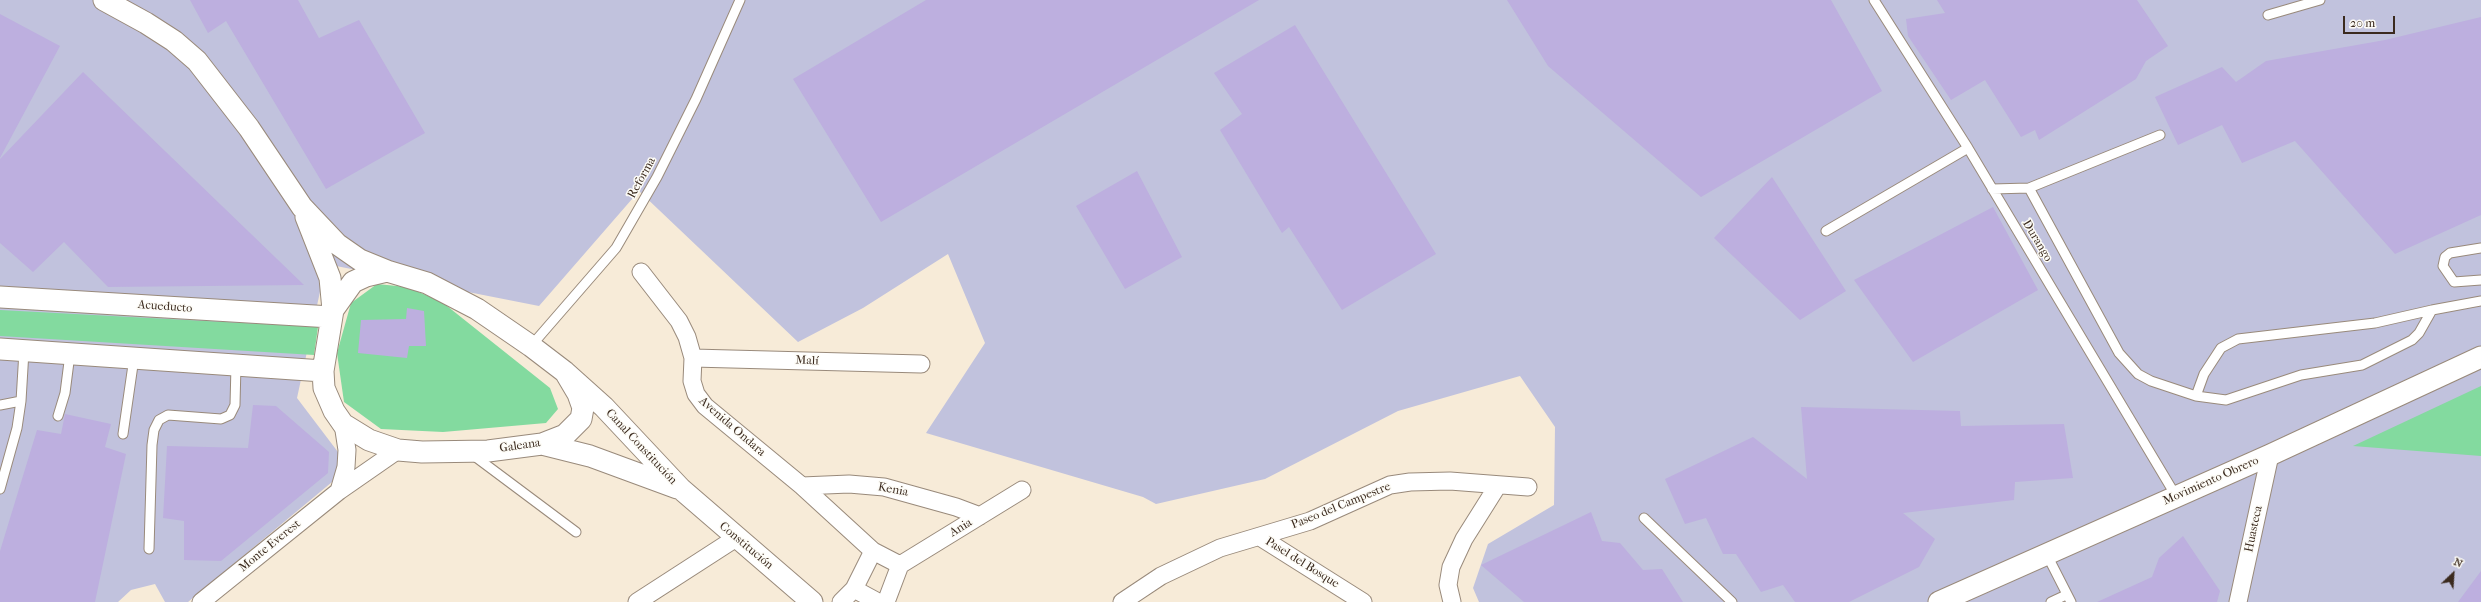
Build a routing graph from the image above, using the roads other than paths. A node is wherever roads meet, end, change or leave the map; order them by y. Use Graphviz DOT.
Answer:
graph roads {
  1 [pos="104,0"];
  2 [pos="740,0"];
  3 [pos="1874,0"];
  4 [pos="2320,0"];
  5 [pos="2268,15"];
  6 [pos="2160,135"];
  7 [pos="1968,148"];
  8 [pos="2029,188"];
  9 [pos="1992,189"];
  10 [pos="302,207"];
  11 [pos="1826,231"];
  12 [pos="2481,248"];
  13 [pos="387,271"];
  14 [pos="641,272"];
  15 [pos="2481,280"];
  16 [pos="0,297"];
  17 [pos="2481,301"];
  18 [pos="2432,310"];
  19 [pos="332,314"];
  20 [pos="530,346"];
  21 [pos="0,349"];
  22 [pos="24,351"];
  23 [pos="70,354"];
  24 [pos="2481,357"];
  25 [pos="134,358"];
  26 [pos="693,358"];
  27 [pos="236,363"];
  28 [pos="921,364"];
  29 [pos="323,371"];
  30 [pos="565,372"];
  31 [pos="2196,396"];
  32 [pos="21,401"];
  33 [pos="0,405"];
  34 [pos="58,416"];
  35 [pos="343,424"];
  36 [pos="123,434"];
  37 [pos="542,444"];
  38 [pos="398,450"];
  39 [pos="469,451"];
  40 [pos="2270,455"];
  41 [pos="802,486"];
  42 [pos="1498,486"];
  43 [pos="1528,487"];
  44 [pos="0,489"];
  45 [pos="681,489"];
  46 [pos="1022,490"];
  47 [pos="340,491"];
  48 [pos="2176,496"];
  49 [pos="980,516"];
  50 [pos="1644,518"];
  51 [pos="576,532"];
  52 [pos="1260,537"];
  53 [pos="736,538"];
  54 [pos="149,549"];
  55 [pos="873,551"];
  56 [pos="2047,555"];
  57 [pos="900,565"];
  58 [pos="854,589"];
  59 [pos="2068,598"];
  60 [pos="210,599"];
  61 [pos="1130,600"];
  62 [pos="637,602"];
  63 [pos="812,602"];
  64 [pos="841,602"];
  65 [pos="878,602"];
  66 [pos="886,602"];
  67 [pos="1364,602"];
  68 [pos="1452,602"];
  69 [pos="1732,602"];
  70 [pos="1939,602"];
  71 [pos="2051,602"];
  72 [pos="2238,602"];
  1 -- 10 [label="street"];
  2 -- 20 [label="lane, Reforma"];
  3 -- 7 [label="lane, Durango"];
  4 -- 5 [label="lane"];
  6 -- 8 [label="lane"];
  7 -- 9 [label="lane, Durango"];
  7 -- 11 [label="lane"];
  8 -- 9 [label="lane"];
  8 -- 31 [label="lane"];
  9 -- 48 [label="lane, Durango"];
  10 -- 13 [label="street, Galeana"];
  10 -- 19 [label="street"];
  12 -- 15 [label="lane"];
  13 -- 19 [label="street"];
  13 -- 20 [label="street, Galeana"];
  14 -- 26 [label="street, Avenida Ondara"];
  16 -- 19 [label="street, Acueducto"];
  17 -- 18 [label="lane"];
  18 -- 31 [label="lane"];
  18 -- 31 [label="lane"];
  19 -- 29 [label="street"];
  20 -- 30 [label="street, Galeana"];
  21 -- 22 [label="street"];
  22 -- 23 [label="street"];
  22 -- 32 [label="lane"];
  23 -- 25 [label="street"];
  23 -- 34 [label="lane"];
  24 -- 40 [label="street, Movimiento Obrero"];
  25 -- 27 [label="street"];
  25 -- 36 [label="lane"];
  26 -- 28 [label="street, Malí"];
  26 -- 41 [label="street, Avenida Ondara"];
  27 -- 29 [label="street"];
  27 -- 54 [label="lane"];
  29 -- 35 [label="street"];
  30 -- 37 [label="street, Galeana"];
  30 -- 45 [label="street, Canal Constitución"];
  32 -- 33 [label="lane"];
  32 -- 44 [label="lane"];
  35 -- 38 [label="street, Galeana"];
  35 -- 47 [label="street"];
  37 -- 39 [label="street, Galeana"];
  37 -- 45 [label="street, Canal Constitución"];
  38 -- 39 [label="street, Galeana"];
  38 -- 47 [label="street, Monte Everest"];
  39 -- 51 [label="lane"];
  40 -- 48 [label="street, Movimiento Obrero"];
  40 -- 72 [label="street, Huasteca"];
  41 -- 49 [label="street, Kenia"];
  41 -- 55 [label="street, Avenida Ondara"];
  42 -- 43 [label="street, Paseo del Campestre"];
  42 -- 52 [label="street, Paseo del Campestre"];
  42 -- 68 [label="street"];
  45 -- 53 [label="street, Constitución"];
  46 -- 49 [label="street, Ania"];
  47 -- 60 [label="street, Monte Everest"];
  48 -- 56 [label="street, Movimiento Obrero"];
  49 -- 57 [label="street, Ania"];
  50 -- 69 [label="lane"];
  52 -- 61 [label="street, Paseo del Campestre"];
  52 -- 67 [label="street, Pasel del Bosque"];
  53 -- 62 [label="street"];
  53 -- 63 [label="street, Constitución"];
  55 -- 57 [label="street, Avenida Ondara"];
  55 -- 58 [label="street"];
  56 -- 59 [label="lane"];
  56 -- 70 [label="street, Movimiento Obrero"];
  57 -- 66 [label="street"];
  58 -- 64 [label="street"];
  58 -- 65 [label="street"];
  59 -- 71 [label="lane"];
}
